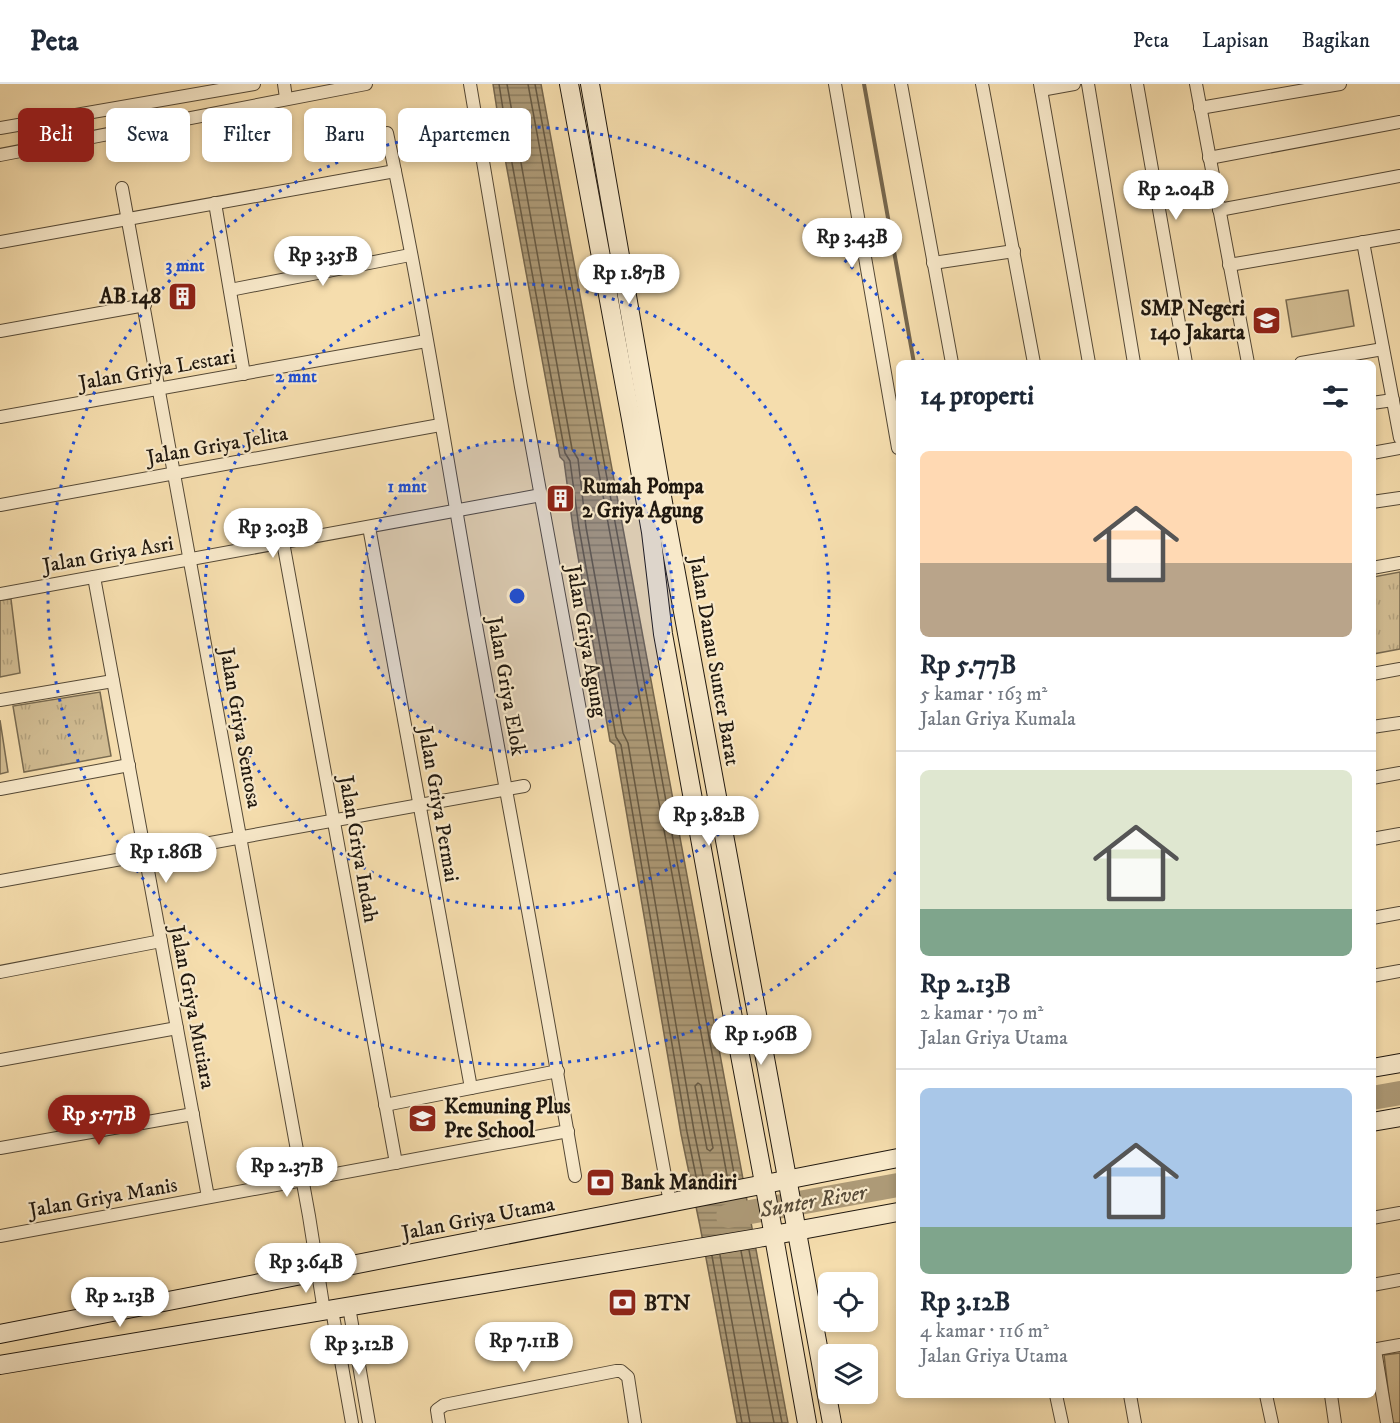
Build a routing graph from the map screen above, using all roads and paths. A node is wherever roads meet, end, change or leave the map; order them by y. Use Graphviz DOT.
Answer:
graph roads {
  1 [pos="254,84"];
  2 [pos="284,84"];
  3 [pos="366,84"];
  4 [pos="470,84"];
  5 [pos="569,84"];
  6 [pos="590,84"];
  7 [pos="835,84"];
  8 [pos="901,84"];
  9 [pos="982,84"];
  10 [pos="1074,84"];
  11 [pos="1088,84"];
  12 [pos="1137,84"];
  13 [pos="1196,84"];
  14 [pos="1340,84"];
  15 [pos="1040,87"];
  16 [pos="286,98"];
  17 [pos="1200,108"];
  18 [pos="1400,122"];
  19 [pos="0,128"];
  20 [pos="387,132"];
  21 [pos="0,154"];
  22 [pos="1209,158"];
  23 [pos="395,171"];
  24 [pos="1400,176"];
  25 [pos="123,188"];
  26 [pos="215,203"];
  27 [pos="1219,210"];
  28 [pos="129,219"];
  29 [pos="1400,236"];
  30 [pos="0,242"];
  31 [pos="1363,242"];
  32 [pos="1014,251"];
  33 [pos="410,255"];
  34 [pos="933,263"];
  35 [pos="1229,265"];
  36 [pos="230,290"];
  37 [pos="144,305"];
  38 [pos="0,331"];
  39 [pos="626,340"];
  40 [pos="426,341"];
  41 [pos="1383,349"];
  42 [pos="951,360"];
  43 [pos="1033,360"];
  44 [pos="1088,360"];
  45 [pos="1134,360"];
  46 [pos="1185,360"];
  47 [pos="1247,360"];
  48 [pos="1319,360"];
  49 [pos="244,374"];
  50 [pos="159,389"];
  51 [pos="1393,400"];
  52 [pos="1376,402"];
  53 [pos="0,417"];
  54 [pos="440,425"];
  55 [pos="896,427"];
  56 [pos="1400,438"];
  57 [pos="1400,448"];
  58 [pos="1376,452"];
  59 [pos="175,473"];
  60 [pos="541,495"];
  61 [pos="1400,498"];
  62 [pos="1376,501"];
  63 [pos="0,505"];
  64 [pos="456,511"];
  65 [pos="369,526"];
  66 [pos="283,542"];
  67 [pos="190,559"];
  68 [pos="1400,562"];
  69 [pos="1376,567"];
  70 [pos="93,577"];
  71 [pos="0,594"];
  72 [pos="1400,669"];
  73 [pos="1376,673"];
  74 [pos="113,681"];
  75 [pos="0,700"];
  76 [pos="1400,723"];
  77 [pos="1376,726"];
  78 [pos="129,765"];
  79 [pos="1400,773"];
  80 [pos="1376,777"];
  81 [pos="524,786"];
  82 [pos="0,789"];
  83 [pos="505,790"];
  84 [pos="420,805"];
  85 [pos="334,821"];
  86 [pos="1400,834"];
  87 [pos="240,838"];
  88 [pos="1376,838"];
  89 [pos="145,855"];
  90 [pos="729,857"];
  91 [pos="704,862"];
  92 [pos="0,881"];
  93 [pos="1400,913"];
  94 [pos="1376,917"];
  95 [pos="161,941"];
  96 [pos="1400,971"];
  97 [pos="0,972"];
  98 [pos="1376,975"];
  99 [pos="177,1028"];
  100 [pos="0,1060"];
  101 [pos="1400,1063"];
  102 [pos="1376,1067"];
  103 [pos="558,1071"];
  104 [pos="471,1088"];
  105 [pos="385,1105"];
  106 [pos="193,1114"];
  107 [pos="1400,1117"];
  108 [pos="1376,1121"];
  109 [pos="568,1131"];
  110 [pos="0,1148"];
  111 [pos="896,1158"];
  112 [pos="396,1163"];
  113 [pos="575,1176"];
  114 [pos="302,1180"];
  115 [pos="789,1185"];
  116 [pos="766,1190"];
  117 [pos="208,1197"];
  118 [pos="677,1202"];
  119 [pos="896,1212"];
  120 [pos="1400,1213"];
  121 [pos="1376,1217"];
  122 [pos="796,1223"];
  123 [pos="768,1231"];
  124 [pos="0,1236"];
  125 [pos="317,1271"];
  126 [pos="1400,1280"];
  127 [pos="1376,1284"];
  128 [pos="335,1309"];
  129 [pos="0,1334"];
  130 [pos="1400,1345"];
  131 [pos="1376,1350"];
  132 [pos="1376,1360"];
  133 [pos="0,1365"];
  134 [pos="1057,1398"];
  135 [pos="1131,1398"];
  136 [pos="1267,1398"];
  137 [pos="1331,1398"];
  138 [pos="352,1423"];
  139 [pos="369,1423"];
  140 [pos="439,1423"];
  141 [pos="635,1423"];
  142 [pos="807,1423"];
  143 [pos="832,1423"];
  144 [pos="1062,1423"];
  145 [pos="1135,1423"];
  146 [pos="1272,1423"];
  147 [pos="1335,1423"];
  148 [pos="1388,1423"];
  1 -- 19 [label="street"];
  2 -- 16 [label="street"];
  3 -- 16 [label="street"];
  4 -- 60 [label="street, Jalan Griya Agung"];
  5 -- 39 [label="main road, Jalan Danau Sunter Barat"];
  6 -- 39 [label="main road, Jalan Danau Sunter Barat"];
  7 -- 55 [label="street"];
  8 -- 34 [label="street"];
  9 -- 32 [label="street"];
  10 -- 15 [label="street"];
  11 -- 45 [label="street"];
  12 -- 46 [label="street"];
  13 -- 17 [label="street"];
  14 -- 17 [label="street"];
  15 -- 44 [label="street"];
  16 -- 21 [label="street"];
  17 -- 22 [label="street"];
  18 -- 22 [label="street"];
  20 -- 23 [label="street, Jalan Griya Elok"];
  22 -- 27 [label="street"];
  23 -- 26 [label="street"];
  23 -- 33 [label="street, Jalan Griya Elok"];
  24 -- 27 [label="street"];
  25 -- 28 [label="street, Jalan Griya Sentosa"];
  26 -- 28 [label="street"];
  26 -- 36 [label="street"];
  27 -- 35 [label="street"];
  28 -- 30 [label="street"];
  28 -- 37 [label="street, Jalan Griya Sentosa"];
  29 -- 31 [label="street"];
  31 -- 35 [label="street"];
  31 -- 41 [label="street"];
  32 -- 34 [label="street"];
  32 -- 43 [label="street"];
  33 -- 36 [label="street"];
  33 -- 40 [label="street, Jalan Griya Elok"];
  34 -- 42 [label="street"];
  35 -- 47 [label="street"];
  36 -- 49 [label="street"];
  37 -- 38 [label="street"];
  37 -- 50 [label="street, Jalan Griya Sentosa"];
  39 -- 90 [label="main road, Jalan Danau Sunter Barat"];
  39 -- 91 [label="main road, Jalan Danau Sunter Barat"];
  40 -- 49 [label="street, Jalan Griya Lestari"];
  40 -- 54 [label="street, Jalan Griya Elok"];
  41 -- 48 [label="street"];
  41 -- 51 [label="street"];
  49 -- 50 [label="street, Jalan Griya Lestari"];
  50 -- 53 [label="street, Jalan Griya Lestari"];
  50 -- 59 [label="street, Jalan Griya Sentosa"];
  51 -- 52 [label="street"];
  51 -- 56 [label="street"];
  54 -- 59 [label="street, Jalan Griya Jelita"];
  54 -- 64 [label="street, Jalan Griya Elok"];
  57 -- 58 [label="street"];
  59 -- 63 [label="street, Jalan Griya Jelita"];
  59 -- 67 [label="street, Jalan Griya Sentosa"];
  60 -- 64 [label="street, Jalan Griya Asri"];
  60 -- 118 [label="street, Jalan Griya Agung"];
  61 -- 62 [label="street"];
  64 -- 65 [label="street, Jalan Griya Asri"];
  64 -- 83 [label="street, Jalan Griya Elok"];
  65 -- 66 [label="street, Jalan Griya Asri"];
  65 -- 84 [label="street, Jalan Griya Permai"];
  66 -- 67 [label="street, Jalan Griya Asri"];
  66 -- 85 [label="street, Jalan Griya Indah"];
  67 -- 70 [label="street, Jalan Griya Asri"];
  67 -- 87 [label="street, Jalan Griya Sentosa"];
  68 -- 69 [label="street"];
  70 -- 71 [label="street, Jalan Griya Asri"];
  70 -- 74 [label="street, Jalan Griya Mutiara"];
  72 -- 73 [label="street"];
  74 -- 75 [label="street"];
  74 -- 78 [label="street, Jalan Griya Mutiara"];
  76 -- 77 [label="street"];
  78 -- 82 [label="street"];
  78 -- 89 [label="street, Jalan Griya Mutiara"];
  79 -- 80 [label="street"];
  81 -- 83 [label="street"];
  83 -- 84 [label="street"];
  83 -- 103 [label="street, Jalan Griya Elok"];
  84 -- 85 [label="street"];
  84 -- 104 [label="street, Jalan Griya Permai"];
  85 -- 87 [label="street"];
  85 -- 105 [label="street, Jalan Griya Indah"];
  86 -- 88 [label="street"];
  87 -- 89 [label="street"];
  87 -- 114 [label="street, Jalan Griya Sentosa"];
  89 -- 92 [label="street"];
  89 -- 95 [label="street, Jalan Griya Mutiara"];
  90 -- 91 [label="main road"];
  90 -- 115 [label="main road, Jalan Danau Sunter Barat"];
  91 -- 116 [label="main road, Jalan Danau Sunter Barat"];
  93 -- 94 [label="street"];
  95 -- 97 [label="street"];
  95 -- 99 [label="street, Jalan Griya Mutiara"];
  96 -- 98 [label="street"];
  99 -- 100 [label="street"];
  99 -- 106 [label="street, Jalan Griya Mutiara"];
  101 -- 102 [label="main road"];
  103 -- 104 [label="street"];
  103 -- 109 [label="street, Jalan Griya Elok"];
  104 -- 105 [label="street"];
  105 -- 112 [label="street, Jalan Griya Indah"];
  106 -- 110 [label="street"];
  106 -- 117 [label="street, Jalan Griya Mutiara"];
  107 -- 108 [label="main road"];
  109 -- 112 [label="street, Jalan Griya Manis"];
  109 -- 113 [label="street, Jalan Griya Elok"];
  111 -- 115 [label="main road, Jalan Griya Utama"];
  112 -- 114 [label="street, Jalan Griya Manis"];
  114 -- 117 [label="street, Jalan Griya Manis"];
  114 -- 125 [label="street, Jalan Griya Sentosa"];
  115 -- 116 [label="main road, Jalan Griya Utama"];
  115 -- 122 [label="main road, Jalan Danau Sunter Barat"];
  116 -- 118 [label="main road, Jalan Griya Utama"];
  116 -- 123 [label="main road, Jalan Danau Sunter Barat"];
  117 -- 124 [label="street, Jalan Griya Manis"];
  118 -- 125 [label="main road, Jalan Griya Utama"];
  119 -- 122 [label="main road"];
  120 -- 121 [label="street"];
  122 -- 123 [label="main road"];
  122 -- 143 [label="main road, Jalan Danau Sunter Barat"];
  123 -- 128 [label="main road"];
  123 -- 142 [label="main road, Jalan Danau Sunter Barat"];
  125 -- 128 [label="street, Jalan Griya Sentosa"];
  125 -- 129 [label="main road, Jalan Griya Utama"];
  126 -- 127 [label="street"];
  128 -- 133 [label="main road"];
  128 -- 138 [label="street"];
  128 -- 139 [label="street"];
  130 -- 131 [label="street"];
  132 -- 148 [label="street"];
  134 -- 144 [label="street"];
  135 -- 145 [label="street"];
  136 -- 146 [label="street"];
  137 -- 147 [label="street"];
  140 -- 141 [label="street"];
}
